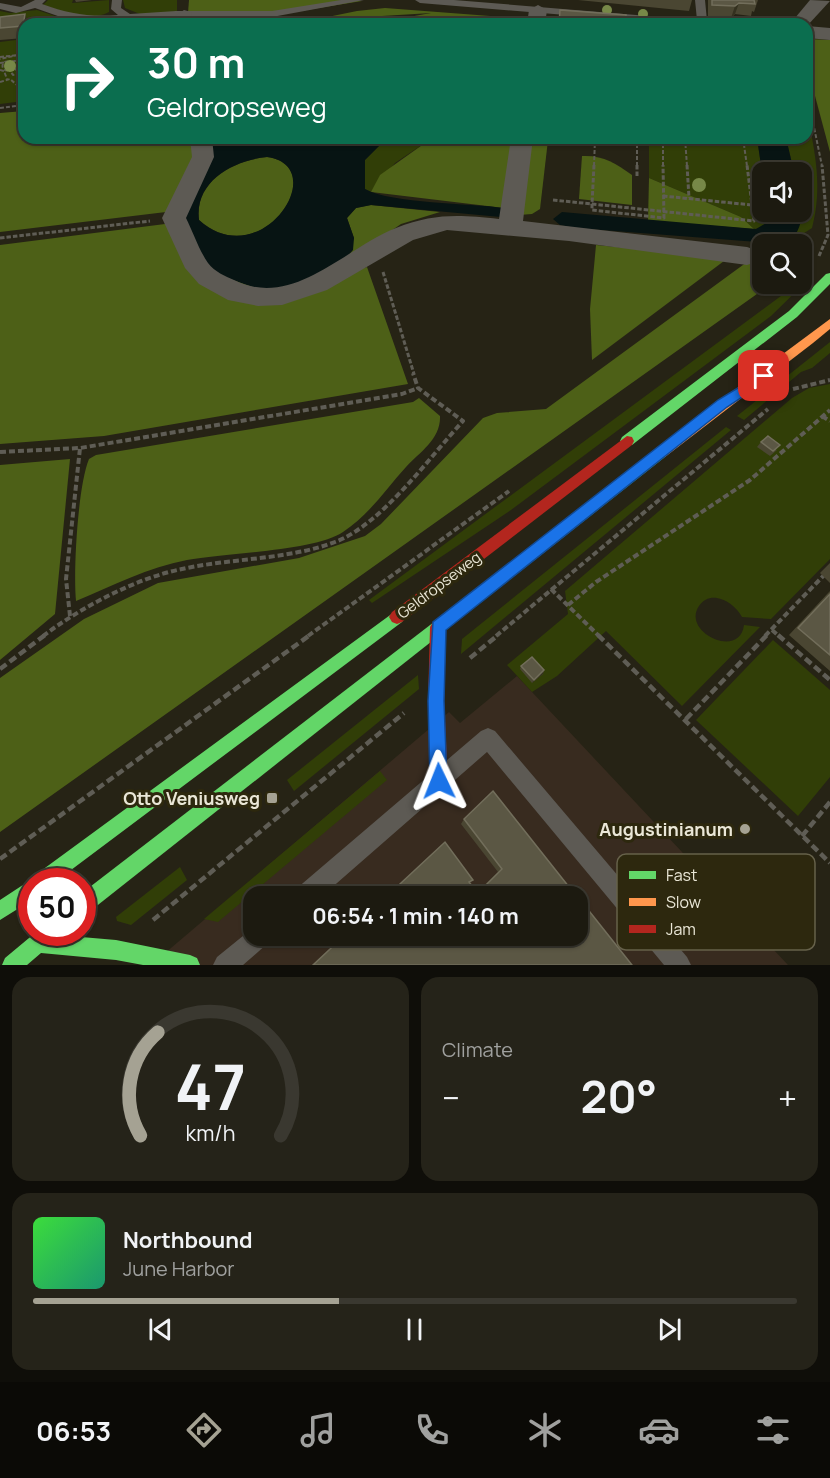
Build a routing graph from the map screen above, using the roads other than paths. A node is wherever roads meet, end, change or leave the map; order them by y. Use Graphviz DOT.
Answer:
graph roads {
  1 [pos="117,0"];
  2 [pos="359,0"];
  3 [pos="420,0"];
  4 [pos="700,0"];
  5 [pos="822,0"];
  6 [pos="38,2"];
  7 [pos="0,6"];
  8 [pos="544,11"];
  9 [pos="127,18"];
  10 [pos="214,18"];
  11 [pos="636,18"];
  12 [pos="702,18"];
  13 [pos="803,18"];
  14 [pos="813,33"];
  15 [pos="830,34"];
  16 [pos="202,144"];
  17 [pos="521,144"];
  18 [pos="510,227"];
  19 [pos="747,256"];
  20 [pos="830,277"];
  21 [pos="830,323"];
  22 [pos="438,627"];
  23 [pos="439,781"];
  24 [pos="59,868"];
  25 [pos="317,886"];
  26 [pos="617,891"];
  27 [pos="96,894"];
  28 [pos="18,898"];
  29 [pos="0,911"];
  30 [pos="34,946"];
  31 [pos="71,946"];
  32 [pos="247,946"];
  33 [pos="666,950"];
  34 [pos="12,965"];
  35 [pos="190,965"];
  36 [pos="225,965"];
  37 [pos="679,965"];
  1 -- 9 [label="lane"];
  2 -- 10 [label="lane"];
  3 -- 8 [label="lane"];
  4 -- 12 [label="lane"];
  5 -- 13 [label="street"];
  6 -- 7 [label="lane"];
  6 -- 9 [label="lane"];
  8 -- 11 [label="lane"];
  14 -- 15 [label="street"];
  16 -- 18 [label="street"];
  17 -- 18 [label="street"];
  18 -- 19 [label="street"];
  20 -- 24 [label="main road, Geldropseweg"];
  21 -- 22 [label="main road, Geldropseweg"];
  22 -- 23 [label="main road"];
  22 -- 27 [label="main road, Geldropseweg"];
  23 -- 25 [label="lane"];
  23 -- 26 [label="lane"];
  28 -- 29 [label="main road"];
  30 -- 34 [label="main road"];
  31 -- 35 [label="main road"];
  32 -- 36 [label="lane"];
  33 -- 37 [label="lane"];
}
